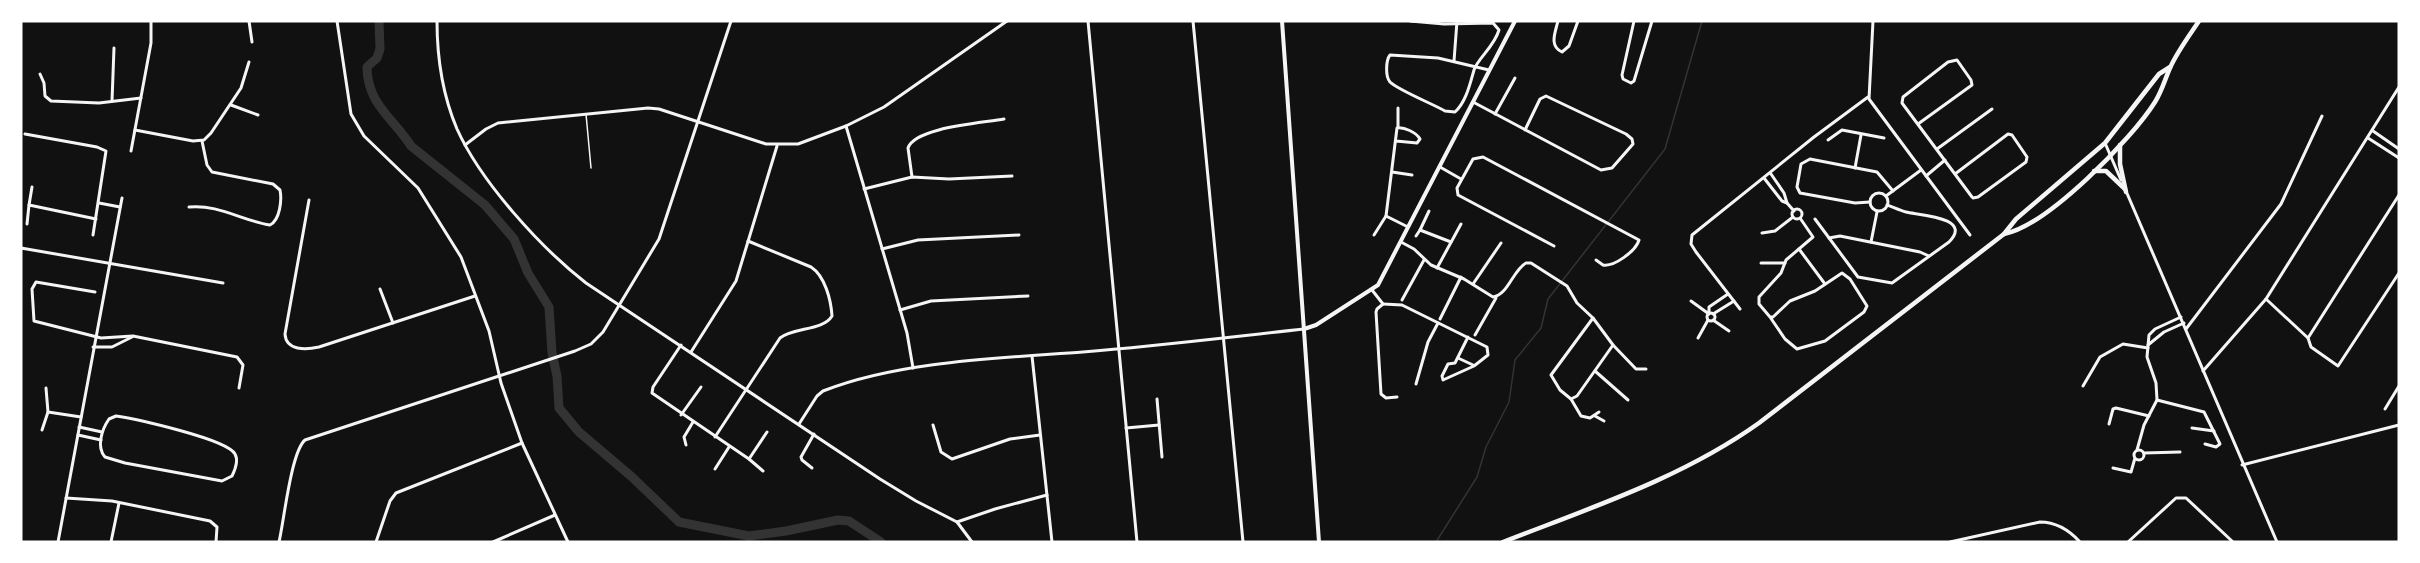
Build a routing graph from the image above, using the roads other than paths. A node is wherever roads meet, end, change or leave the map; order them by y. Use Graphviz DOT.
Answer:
graph roads {
  1 [pos="151,21"];
  2 [pos="249,21"];
  3 [pos="337,21"];
  4 [pos="437,21"];
  5 [pos="731,21"];
  6 [pos="1007,21"];
  7 [pos="1088,21"];
  8 [pos="1193,21"];
  9 [pos="1282,21"];
  10 [pos="1410,21"];
  11 [pos="1515,21"];
  12 [pos="1558,21"];
  13 [pos="1578,21"];
  14 [pos="1634,21"];
  15 [pos="1652,21"];
  16 [pos="1873,21"];
  17 [pos="2199,21"];
  18 [pos="1457,22"];
  19 [pos="252,42"];
  20 [pos="114,48"];
  21 [pos="1454,61"];
  22 [pos="249,62"];
  23 [pos="2170,67"];
  24 [pos="1475,68"];
  25 [pos="1489,70"];
  26 [pos="40,74"];
  27 [pos="1515,78"];
  28 [pos="2399,87"];
  29 [pos="1868,97"];
  30 [pos="141,98"];
  31 [pos="112,101"];
  32 [pos="1473,102"];
  33 [pos="231,105"];
  34 [pos="1398,108"];
  35 [pos="1992,109"];
  36 [pos="586,114"];
  37 [pos="1496,114"];
  38 [pos="258,115"];
  39 [pos="2322,116"];
  40 [pos="1004,119"];
  41 [pos="698,122"];
  42 [pos="1918,124"];
  43 [pos="846,126"];
  44 [pos="1398,127"];
  45 [pos="135,130"];
  46 [pos="1526,130"];
  47 [pos="2373,130"];
  48 [pos="25,134"];
  49 [pos="1862,134"];
  50 [pos="1884,138"];
  51 [pos="2368,138"];
  52 [pos="1828,140"];
  53 [pos="202,141"];
  54 [pos="1396,141"];
  55 [pos="2105,143"];
  56 [pos="465,145"];
  57 [pos="2120,145"];
  58 [pos="777,146"];
  59 [pos="2399,148"];
  60 [pos="1937,149"];
  61 [pos="130,151"];
  62 [pos="2111,156"];
  63 [pos="2399,158"];
  64 [pos="1945,160"];
  65 [pos="1440,166"];
  66 [pos="591,168"];
  67 [pos="1855,168"];
  68 [pos="1921,170"];
  69 [pos="2094,171"];
  70 [pos="1392,172"];
  71 [pos="1770,173"];
  72 [pos="1955,174"];
  73 [pos="1412,175"];
  74 [pos="1012,176"];
  75 [pos="1926,176"];
  76 [pos="912,177"];
  77 [pos="1764,178"];
  78 [pos="1461,179"];
  79 [pos="32,187"];
  80 [pos="864,189"];
  81 [pos="1893,190"];
  82 [pos="2126,190"];
  83 [pos="2399,195"];
  84 [pos="1886,196"];
  85 [pos="122,198"];
  86 [pos="309,200"];
  87 [pos="1870,202"];
  88 [pos="99,203"];
  89 [pos="1787,203"];
  90 [pos="29,205"];
  91 [pos="1887,205"];
  92 [pos="120,207"];
  93 [pos="189,207"];
  94 [pos="1430,211"];
  95 [pos="1794,211"];
  96 [pos="1877,211"];
  97 [pos="1386,216"];
  98 [pos="1792,217"];
  99 [pos="1800,218"];
  100 [pos="96,219"];
  101 [pos="1815,219"];
  102 [pos="27,224"];
  103 [pos="1461,224"];
  104 [pos="1408,227"];
  105 [pos="1420,230"];
  106 [pos="1762,233"];
  107 [pos="2004,234"];
  108 [pos="93,235"];
  109 [pos="1018,235"];
  110 [pos="1374,235"];
  111 [pos="1970,235"];
  112 [pos="1416,236"];
  113 [pos="1829,238"];
  114 [pos="748,241"];
  115 [pos="1401,242"];
  116 [pos="1451,242"];
  117 [pos="1871,242"];
  118 [pos="1501,243"];
  119 [pos="1554,246"];
  120 [pos="21,248"];
  121 [pos="882,249"];
  122 [pos="1799,249"];
  123 [pos="1930,256"];
  124 [pos="1424,260"];
  125 [pos="1596,260"];
  126 [pos="1761,263"];
  127 [pos="1785,263"];
  128 [pos="109,264"];
  129 [pos="1437,268"];
  130 [pos="2399,273"];
  131 [pos="1461,278"];
  132 [pos="223,283"];
  133 [pos="1473,284"];
  134 [pos="1825,284"];
  135 [pos="380,289"];
  136 [pos="1372,290"];
  137 [pos="95,292"];
  138 [pos="1728,294"];
  139 [pos="476,296"];
  140 [pos="1028,296"];
  141 [pos="1497,297"];
  142 [pos="2266,299"];
  143 [pos="1402,300"];
  144 [pos="1691,301"];
  145 [pos="1734,301"];
  146 [pos="1383,304"];
  147 [pos="619,305"];
  148 [pos="1740,309"];
  149 [pos="900,310"];
  150 [pos="1711,314"];
  151 [pos="2181,316"];
  152 [pos="1770,317"];
  153 [pos="1593,318"];
  154 [pos="1708,320"];
  155 [pos="1713,320"];
  156 [pos="1439,321"];
  157 [pos="393,323"];
  158 [pos="2184,323"];
  159 [pos="1304,329"];
  160 [pos="2186,329"];
  161 [pos="1729,331"];
  162 [pos="1475,335"];
  163 [pos="96,336"];
  164 [pos="133,336"];
  165 [pos="1224,337"];
  166 [pos="1468,338"];
  167 [pos="1698,338"];
  168 [pos="2308,338"];
  169 [pos="681,345"];
  170 [pos="1613,345"];
  171 [pos="93,346"];
  172 [pos="2148,347"];
  173 [pos="1120,349"];
  174 [pos="691,352"];
  175 [pos="1032,356"];
  176 [pos="1458,358"];
  177 [pos="1474,366"];
  178 [pos="913,368"];
  179 [pos="1646,369"];
  180 [pos="1594,371"];
  181 [pos="2203,371"];
  182 [pos="499,376"];
  183 [pos="1416,384"];
  184 [pos="2083,386"];
  185 [pos="701,387"];
  186 [pos="2399,387"];
  187 [pos="46,388"];
  188 [pos="239,388"];
  189 [pos="747,389"];
  190 [pos="1397,397"];
  191 [pos="1157,399"];
  192 [pos="1571,399"];
  193 [pos="1628,400"];
  194 [pos="2157,400"];
  195 [pos="2385,410"];
  196 [pos="48,412"];
  197 [pos="1599,412"];
  198 [pos="681,415"];
  199 [pos="1595,416"];
  200 [pos="2149,416"];
  201 [pos="81,417"];
  202 [pos="693,422"];
  203 [pos="1604,422"];
  204 [pos="799,424"];
  205 [pos="2109,424"];
  206 [pos="933,425"];
  207 [pos="1159,425"];
  208 [pos="2399,425"];
  209 [pos="79,427"];
  210 [pos="1126,428"];
  211 [pos="2192,428"];
  212 [pos="42,430"];
  213 [pos="2214,431"];
  214 [pos="102,432"];
  215 [pos="767,432"];
  216 [pos="814,434"];
  217 [pos="78,435"];
  218 [pos="1040,435"];
  219 [pos="715,437"];
  220 [pos="101,440"];
  221 [pos="522,443"];
  222 [pos="686,444"];
  223 [pos="2205,444"];
  224 [pos="729,447"];
  225 [pos="2138,450"];
  226 [pos="2180,452"];
  227 [pos="2144,453"];
  228 [pos="1162,457"];
  229 [pos="2136,458"];
  230 [pos="749,459"];
  231 [pos="2242,465"];
  232 [pos="812,468"];
  233 [pos="2113,468"];
  234 [pos="715,469"];
  235 [pos="763,471"];
  236 [pos="1047,495"];
  237 [pos="66,498"];
  238 [pos="119,503"];
  239 [pos="555,515"];
  240 [pos="957,522"];
  241 [pos="58,542"];
  242 [pos="111,542"];
  243 [pos="216,542"];
  244 [pos="279,542"];
  245 [pos="376,542"];
  246 [pos="493,542"];
  247 [pos="568,542"];
  248 [pos="972,542"];
  249 [pos="1052,542"];
  250 [pos="1137,542"];
  251 [pos="1243,542"];
  252 [pos="1319,542"];
  253 [pos="1503,542"];
  254 [pos="1950,542"];
  255 [pos="2080,542"];
  256 [pos="2128,542"];
  257 [pos="2233,542"];
  258 [pos="2277,542"];
  1 -- 30 [label="street"];
  2 -- 19 [label="street"];
  3 -- 139 [label="street"];
  4 -- 56 [label="street"];
  5 -- 41 [label="street"];
  6 -- 43 [label="street"];
  7 -- 173 [label="street"];
  8 -- 165 [label="street"];
  9 -- 159 [label="street"];
  10 -- 18 [label="street"];
  11 -- 25 [label="street"];
  12 -- 13 [label="street"];
  14 -- 15 [label="street"];
  16 -- 29 [label="street"];
  17 -- 23 [label="main road"];
  18 -- 21 [label="street"];
  18 -- 24 [label="street"];
  20 -- 31 [label="street"];
  21 -- 24 [label="street"];
  21 -- 24 [label="street"];
  22 -- 33 [label="street"];
  23 -- 55 [label="main road"];
  23 -- 57 [label="main road"];
  24 -- 25 [label="street"];
  25 -- 32 [label="street"];
  26 -- 31 [label="street"];
  27 -- 37 [label="street"];
  28 -- 47 [label="street"];
  29 -- 68 [label="street"];
  29 -- 71 [label="street"];
  30 -- 31 [label="street"];
  30 -- 45 [label="street"];
  32 -- 37 [label="street"];
  32 -- 65 [label="street"];
  33 -- 38 [label="street"];
  33 -- 53 [label="street"];
  34 -- 44 [label="street"];
  35 -- 60 [label="street"];
  36 -- 41 [label="street"];
  36 -- 56 [label="street"];
  36 -- 66 [label="lane"];
  37 -- 46 [label="street"];
  39 -- 160 [label="street"];
  40 -- 76 [label="street"];
  41 -- 58 [label="street"];
  41 -- 147 [label="street"];
  42 -- 42 [label="street"];
  42 -- 60 [label="street"];
  43 -- 58 [label="street"];
  43 -- 80 [label="street"];
  44 -- 54 [label="street"];
  44 -- 54 [label="street"];
  45 -- 53 [label="street"];
  45 -- 61 [label="street"];
  46 -- 46 [label="street"];
  47 -- 51 [label="street"];
  47 -- 59 [label="street"];
  48 -- 88 [label="street"];
  49 -- 50 [label="street"];
  49 -- 52 [label="street"];
  49 -- 67 [label="street"];
  51 -- 63 [label="street"];
  51 -- 142 [label="street"];
  53 -- 93 [label="street"];
  54 -- 70 [label="street"];
  55 -- 62 [label="street"];
  55 -- 107 [label="main road"];
  56 -- 147 [label="street"];
  57 -- 62 [label="main road"];
  57 -- 82 [label="main road"];
  58 -- 114 [label="street"];
  60 -- 64 [label="street"];
  62 -- 69 [label="main road"];
  62 -- 82 [label="street"];
  64 -- 72 [label="street"];
  64 -- 75 [label="street"];
  65 -- 78 [label="street"];
  65 -- 104 [label="street"];
  67 -- 81 [label="street"];
  67 -- 87 [label="street"];
  68 -- 75 [label="street"];
  68 -- 81 [label="street"];
  69 -- 82 [label="main road"];
  69 -- 107 [label="main road"];
  70 -- 73 [label="street"];
  70 -- 97 [label="street"];
  71 -- 77 [label="street"];
  71 -- 89 [label="street"];
  72 -- 72 [label="street"];
  74 -- 76 [label="street"];
  75 -- 111 [label="street"];
  76 -- 80 [label="street"];
  77 -- 89 [label="street"];
  77 -- 138 [label="street"];
  78 -- 119 [label="street"];
  78 -- 125 [label="street"];
  79 -- 90 [label="street"];
  80 -- 121 [label="street"];
  81 -- 84 [label="street"];
  82 -- 151 [label="street"];
  83 -- 168 [label="street"];
  84 -- 87 [label="street"];
  84 -- 91 [label="street"];
  85 -- 92 [label="street"];
  86 -- 157 [label="street"];
  87 -- 96 [label="street"];
  88 -- 92 [label="street"];
  88 -- 100 [label="street"];
  89 -- 95 [label="street"];
  90 -- 100 [label="street"];
  90 -- 102 [label="street"];
  91 -- 96 [label="street"];
  91 -- 123 [label="street"];
  92 -- 128 [label="street"];
  94 -- 105 [label="street"];
  95 -- 98 [label="street"];
  95 -- 99 [label="street"];
  96 -- 117 [label="street"];
  97 -- 104 [label="street"];
  97 -- 110 [label="street"];
  98 -- 99 [label="street"];
  98 -- 106 [label="street"];
  99 -- 122 [label="street"];
  100 -- 108 [label="street"];
  101 -- 113 [label="street"];
  103 -- 116 [label="street"];
  104 -- 115 [label="street"];
  105 -- 112 [label="street"];
  105 -- 116 [label="street"];
  107 -- 253 [label="main road"];
  109 -- 121 [label="street"];
  113 -- 117 [label="street"];
  113 -- 123 [label="street"];
  114 -- 174 [label="street"];
  114 -- 189 [label="street"];
  115 -- 124 [label="street"];
  115 -- 136 [label="street"];
  116 -- 129 [label="street"];
  117 -- 123 [label="street"];
  118 -- 133 [label="street"];
  120 -- 128 [label="street"];
  121 -- 149 [label="street"];
  122 -- 127 [label="street"];
  122 -- 134 [label="street"];
  124 -- 129 [label="street"];
  124 -- 143 [label="street"];
  126 -- 127 [label="street"];
  127 -- 152 [label="street"];
  128 -- 132 [label="street"];
  128 -- 163 [label="street"];
  129 -- 131 [label="street"];
  130 -- 168 [label="street"];
  131 -- 133 [label="street"];
  131 -- 156 [label="street"];
  133 -- 141 [label="street"];
  134 -- 152 [label="street"];
  134 -- 152 [label="street"];
  135 -- 157 [label="street"];
  136 -- 146 [label="street"];
  136 -- 159 [label="street"];
  137 -- 163 [label="street"];
  138 -- 145 [label="street"];
  138 -- 150 [label="street"];
  139 -- 157 [label="street"];
  139 -- 182 [label="street"];
  140 -- 149 [label="street"];
  141 -- 153 [label="street"];
  141 -- 162 [label="street"];
  142 -- 168 [label="street"];
  142 -- 181 [label="street"];
  144 -- 150 [label="street"];
  145 -- 148 [label="street"];
  145 -- 150 [label="street"];
  146 -- 156 [label="street"];
  146 -- 190 [label="street"];
  147 -- 169 [label="street"];
  147 -- 182 [label="street"];
  149 -- 178 [label="street"];
  150 -- 154 [label="street"];
  150 -- 155 [label="street"];
  151 -- 158 [label="street"];
  151 -- 172 [label="street"];
  153 -- 170 [label="street"];
  153 -- 192 [label="street"];
  154 -- 155 [label="street"];
  154 -- 167 [label="street"];
  155 -- 161 [label="street"];
  156 -- 166 [label="street"];
  156 -- 183 [label="street"];
  158 -- 160 [label="street"];
  158 -- 172 [label="street"];
  159 -- 165 [label="street"];
  159 -- 252 [label="street"];
  160 -- 181 [label="street"];
  163 -- 164 [label="street"];
  163 -- 171 [label="street"];
  164 -- 171 [label="street"];
  164 -- 188 [label="street"];
  165 -- 173 [label="street"];
  165 -- 251 [label="street"];
  166 -- 176 [label="street"];
  166 -- 177 [label="street"];
  169 -- 174 [label="street"];
  169 -- 198 [label="street"];
  170 -- 179 [label="street"];
  170 -- 180 [label="street"];
  171 -- 201 [label="street"];
  172 -- 184 [label="street"];
  172 -- 194 [label="street"];
  173 -- 175 [label="street"];
  173 -- 210 [label="street"];
  174 -- 189 [label="street"];
  175 -- 178 [label="street"];
  175 -- 218 [label="street"];
  176 -- 177 [label="street"];
  176 -- 177 [label="street"];
  178 -- 204 [label="street"];
  180 -- 192 [label="street"];
  180 -- 193 [label="street"];
  181 -- 231 [label="street"];
  182 -- 221 [label="street"];
  182 -- 244 [label="street"];
  185 -- 198 [label="street"];
  186 -- 195 [label="street"];
  187 -- 196 [label="street"];
  189 -- 204 [label="street"];
  189 -- 219 [label="street"];
  191 -- 207 [label="street"];
  192 -- 199 [label="street"];
  194 -- 200 [label="street"];
  194 -- 213 [label="street"];
  196 -- 201 [label="street"];
  196 -- 212 [label="street"];
  197 -- 199 [label="street"];
  198 -- 202 [label="street"];
  199 -- 203 [label="street"];
  200 -- 205 [label="street"];
  200 -- 225 [label="street"];
  201 -- 209 [label="street"];
  202 -- 219 [label="street"];
  202 -- 222 [label="street"];
  204 -- 216 [label="street"];
  206 -- 218 [label="street"];
  207 -- 210 [label="street"];
  207 -- 228 [label="street"];
  208 -- 231 [label="street"];
  209 -- 214 [label="street"];
  209 -- 217 [label="street"];
  210 -- 250 [label="street"];
  211 -- 213 [label="street"];
  213 -- 223 [label="street"];
  214 -- 220 [label="street"];
  214 -- 220 [label="street"];
  215 -- 230 [label="street"];
  216 -- 232 [label="street"];
  216 -- 240 [label="street"];
  217 -- 220 [label="street"];
  217 -- 237 [label="street"];
  218 -- 236 [label="street"];
  219 -- 224 [label="street"];
  221 -- 239 [label="street"];
  221 -- 245 [label="street"];
  224 -- 230 [label="street"];
  224 -- 234 [label="street"];
  225 -- 227 [label="street"];
  225 -- 229 [label="street"];
  226 -- 227 [label="street"];
  227 -- 229 [label="street"];
  229 -- 233 [label="street"];
  230 -- 235 [label="street"];
  231 -- 258 [label="street"];
  236 -- 240 [label="street"];
  236 -- 249 [label="street"];
  237 -- 238 [label="street"];
  237 -- 241 [label="street"];
  238 -- 242 [label="street"];
  238 -- 243 [label="street"];
  239 -- 246 [label="street"];
  239 -- 247 [label="street"];
  240 -- 248 [label="street"];
  254 -- 255 [label="street"];
  256 -- 257 [label="street"];
}
